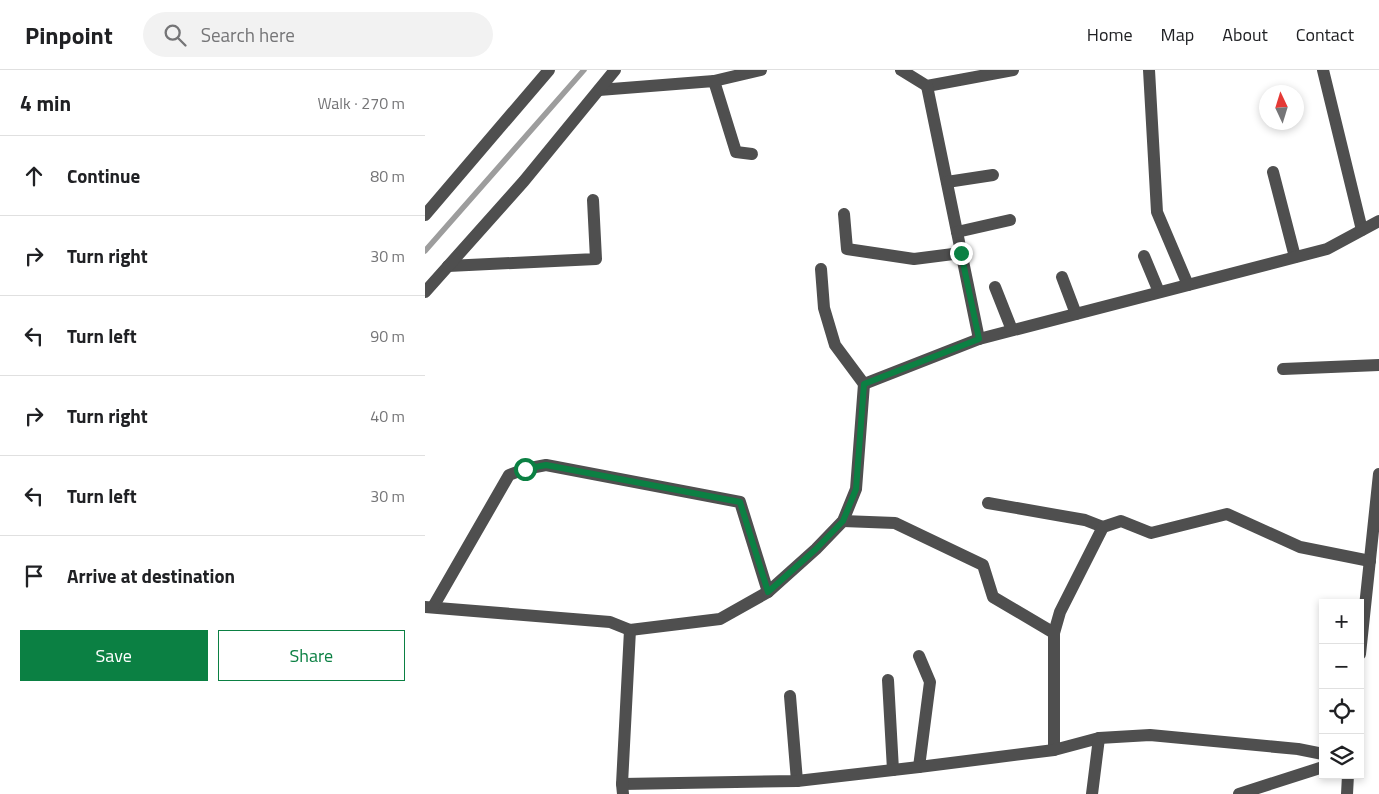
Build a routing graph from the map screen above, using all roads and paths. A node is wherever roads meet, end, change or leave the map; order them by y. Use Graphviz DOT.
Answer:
graph roads {
  1 [pos="549,70"];
  2 [pos="615,70"];
  3 [pos="761,70"];
  4 [pos="901,70"];
  5 [pos="1013,70"];
  6 [pos="1149,70"];
  7 [pos="1323,70"];
  8 [pos="995,72"];
  9 [pos="714,81"];
  10 [pos="927,86"];
  11 [pos="599,90"];
  12 [pos="752,154"];
  13 [pos="1273,172"];
  14 [pos="993,175"];
  15 [pos="947,182"];
  16 [pos="593,200"];
  17 [pos="844,214"];
  18 [pos="425,215"];
  19 [pos="1010,220"];
  20 [pos="1379,221"];
  21 [pos="1362,230"];
  22 [pos="957,232"];
  23 [pos="961,253"];
  24 [pos="1144,256"];
  25 [pos="1295,257"];
  26 [pos="448,266"];
  27 [pos="821,269"];
  28 [pos="1062,276"];
  29 [pos="1188,285"];
  30 [pos="995,287"];
  31 [pos="425,292"];
  32 [pos="1159,292"];
  33 [pos="1076,314"];
  34 [pos="1012,330"];
  35 [pos="979,339"];
  36 [pos="1379,365"];
  37 [pos="1283,369"];
  38 [pos="864,384"];
  39 [pos="1379,474"];
  40 [pos="988,504"];
  41 [pos="843,521"];
  42 [pos="1103,527"];
  43 [pos="1370,561"];
  44 [pos="768,592"];
  45 [pos="429,607"];
  46 [pos="629,630"];
  47 [pos="1054,633"];
  48 [pos="1361,644"];
  49 [pos="919,656"];
  50 [pos="888,680"];
  51 [pos="790,696"];
  52 [pos="1099,738"];
  53 [pos="1054,750"];
  54 [pos="1319,753"];
  55 [pos="919,767"];
  56 [pos="1319,768"];
  57 [pos="893,770"];
  58 [pos="1348,779"];
  59 [pos="797,781"];
  60 [pos="623,789"];
  61 [pos="1093,794"];
  62 [pos="1239,794"];
  63 [pos="1347,794"];
  1 -- 18 [label="street"];
  2 -- 11 [label="street"];
  3 -- 9 [label="street"];
  4 -- 10 [label="street"];
  5 -- 8 [label="street"];
  6 -- 29 [label="street"];
  7 -- 21 [label="street"];
  8 -- 10 [label="street"];
  9 -- 11 [label="street"];
  9 -- 12 [label="street"];
  10 -- 15 [label="street"];
  11 -- 26 [label="street"];
  13 -- 25 [label="street"];
  14 -- 15 [label="street"];
  15 -- 22 [label="street"];
  16 -- 26 [label="street"];
  17 -- 23 [label="street"];
  19 -- 22 [label="street"];
  20 -- 21 [label="street"];
  21 -- 25 [label="street"];
  22 -- 23 [label="street"];
  23 -- 35 [label="street"];
  24 -- 32 [label="street"];
  25 -- 29 [label="street"];
  26 -- 31 [label="street"];
  27 -- 38 [label="street"];
  28 -- 33 [label="street"];
  29 -- 32 [label="street"];
  30 -- 34 [label="street"];
  32 -- 33 [label="street"];
  33 -- 34 [label="street"];
  34 -- 35 [label="street"];
  35 -- 38 [label="street"];
  36 -- 37 [label="street"];
  38 -- 41 [label="street"];
  39 -- 43 [label="street"];
  40 -- 42 [label="street"];
  41 -- 44 [label="street"];
  41 -- 47 [label="street"];
  42 -- 43 [label="street"];
  42 -- 47 [label="street"];
  43 -- 48 [label="street"];
  44 -- 45 [label="street"];
  44 -- 46 [label="street"];
  45 -- 46 [label="street"];
  46 -- 60 [label="street"];
  47 -- 53 [label="street"];
  49 -- 55 [label="street"];
  50 -- 57 [label="street"];
  51 -- 59 [label="street"];
  52 -- 53 [label="street"];
  52 -- 54 [label="street"];
  52 -- 61 [label="street"];
  53 -- 55 [label="street"];
  55 -- 57 [label="street"];
  56 -- 62 [label="street"];
  57 -- 59 [label="street"];
  58 -- 63 [label="street"];
  59 -- 60 [label="street"];
}
